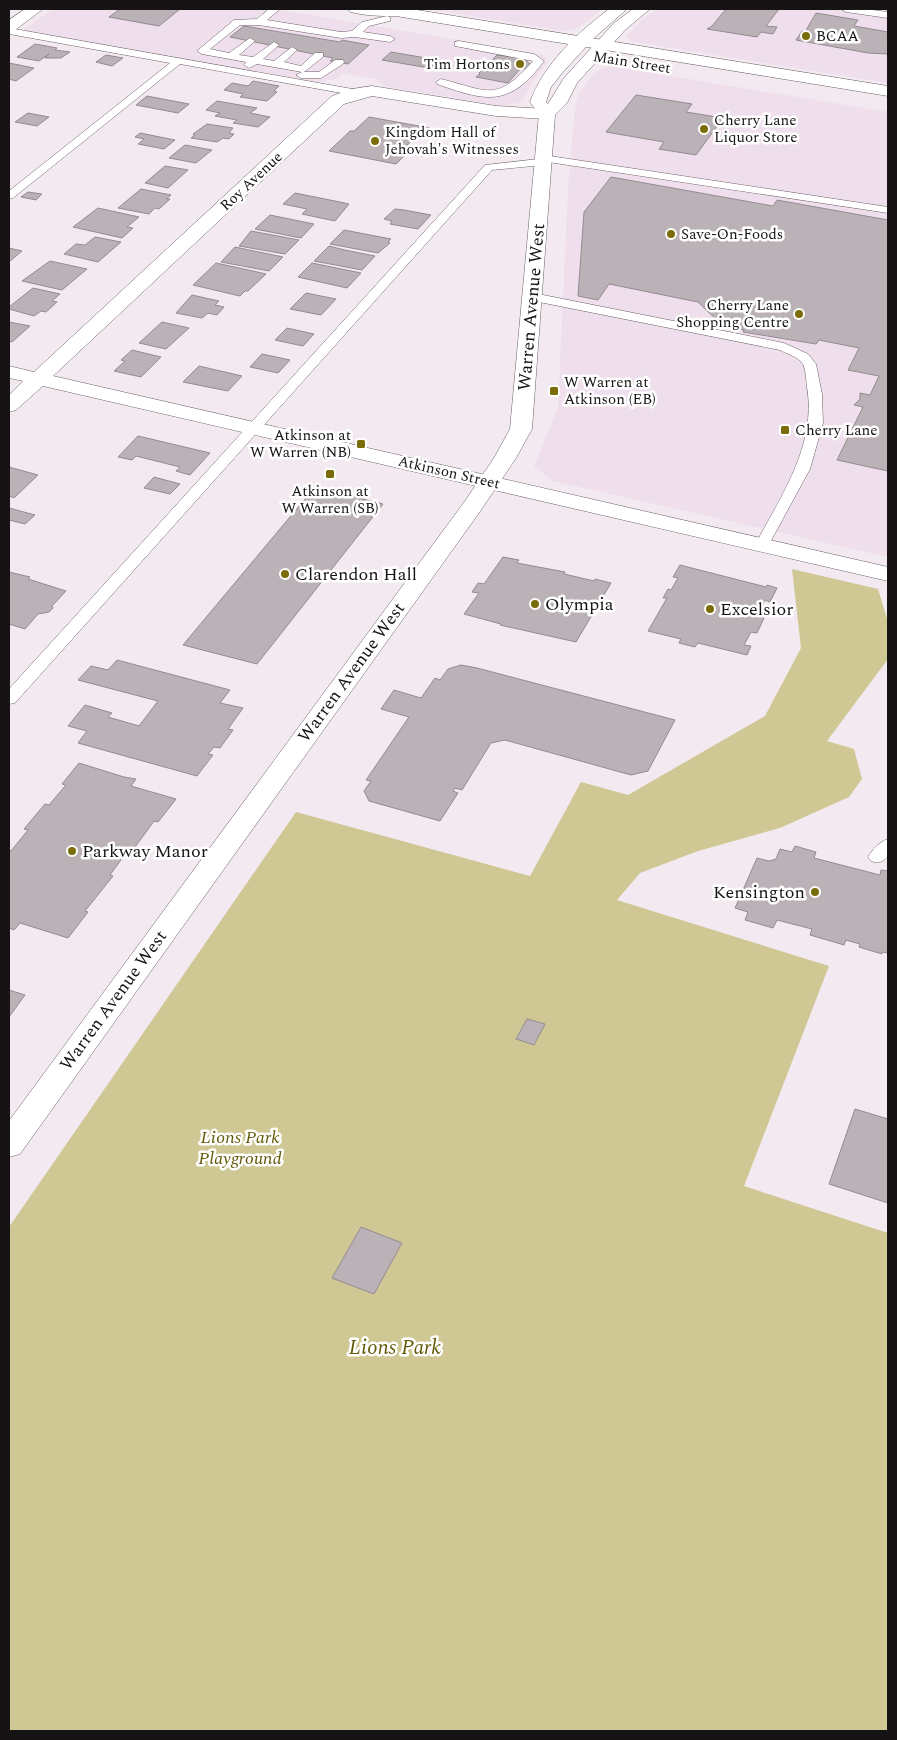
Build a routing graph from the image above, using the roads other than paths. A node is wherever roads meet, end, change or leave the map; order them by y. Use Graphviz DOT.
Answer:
graph roads {
  1 [pos="35,9"];
  2 [pos="275,9"];
  3 [pos="356,9"];
  4 [pos="619,9"];
  5 [pos="642,9"];
  6 [pos="846,9"];
  7 [pos="888,15"];
  8 [pos="382,16"];
  9 [pos="9,27"];
  10 [pos="273,28"];
  11 [pos="9,32"];
  12 [pos="358,38"];
  13 [pos="238,39"];
  14 [pos="390,39"];
  15 [pos="250,41"];
  16 [pos="262,43"];
  17 [pos="459,44"];
  18 [pos="274,45"];
  19 [pos="579,47"];
  20 [pos="292,50"];
  21 [pos="598,50"];
  22 [pos="305,53"];
  23 [pos="219,54"];
  24 [pos="319,55"];
  25 [pos="231,56"];
  26 [pos="244,58"];
  27 [pos="255,60"];
  28 [pos="178,61"];
  29 [pos="339,62"];
  30 [pos="276,64"];
  31 [pos="290,66"];
  32 [pos="241,72"];
  33 [pos="441,82"];
  34 [pos="888,91"];
  35 [pos="358,93"];
  36 [pos="888,104"];
  37 [pos="547,114"];
  38 [pos="543,160"];
  39 [pos="9,196"];
  40 [pos="888,210"];
  41 [pos="533,297"];
  42 [pos="9,372"];
  43 [pos="38,378"];
  44 [pos="9,406"];
  45 [pos="253,428"];
  46 [pos="489,482"];
  47 [pos="762,545"];
  48 [pos="888,574"];
  49 [pos="9,699"];
  50 [pos="9,1145"];
  1 -- 9 [label="street"];
  2 -- 10 [label="lane"];
  3 -- 8 [label="street, Main Street"];
  4 -- 19 [label="street"];
  5 -- 21 [label="street"];
  6 -- 7 [label="lane"];
  8 -- 12 [label="lane"];
  8 -- 19 [label="street, Main Street"];
  10 -- 12 [label="lane"];
  10 -- 23 [label="lane"];
  11 -- 28 [label="lane"];
  12 -- 14 [label="lane"];
  13 -- 23 [label="lane"];
  15 -- 25 [label="lane"];
  16 -- 26 [label="lane"];
  17 -- 33 [label="lane"];
  18 -- 27 [label="lane"];
  19 -- 21 [label="street, Main Street"];
  19 -- 37 [label="street, Warren Avenue West"];
  20 -- 30 [label="lane"];
  21 -- 34 [label="street, Main Street"];
  21 -- 36 [label="street, Main Street"];
  21 -- 37 [label="street"];
  22 -- 31 [label="lane"];
  23 -- 25 [label="lane"];
  24 -- 31 [label="lane"];
  25 -- 26 [label="lane"];
  26 -- 27 [label="lane"];
  27 -- 30 [label="lane"];
  27 -- 32 [label="lane"];
  28 -- 32 [label="lane"];
  28 -- 39 [label="lane"];
  29 -- 31 [label="lane"];
  30 -- 31 [label="lane"];
  32 -- 35 [label="lane"];
  35 -- 37 [label="street, Roy Avenue"];
  35 -- 43 [label="street, Roy Avenue"];
  37 -- 38 [label="street, Warren Avenue West"];
  38 -- 40 [label="lane"];
  38 -- 41 [label="street, Warren Avenue West"];
  38 -- 45 [label="lane"];
  41 -- 46 [label="street, Warren Avenue West"];
  41 -- 47 [label="lane"];
  42 -- 43 [label="street, Atkinson Street"];
  43 -- 44 [label="street, Roy Avenue"];
  43 -- 45 [label="street, Atkinson Street"];
  45 -- 46 [label="street, Atkinson Street"];
  45 -- 49 [label="lane"];
  46 -- 47 [label="street, Atkinson Street"];
  46 -- 50 [label="street, Warren Avenue West"];
  47 -- 48 [label="street, Atkinson Street"];
}
